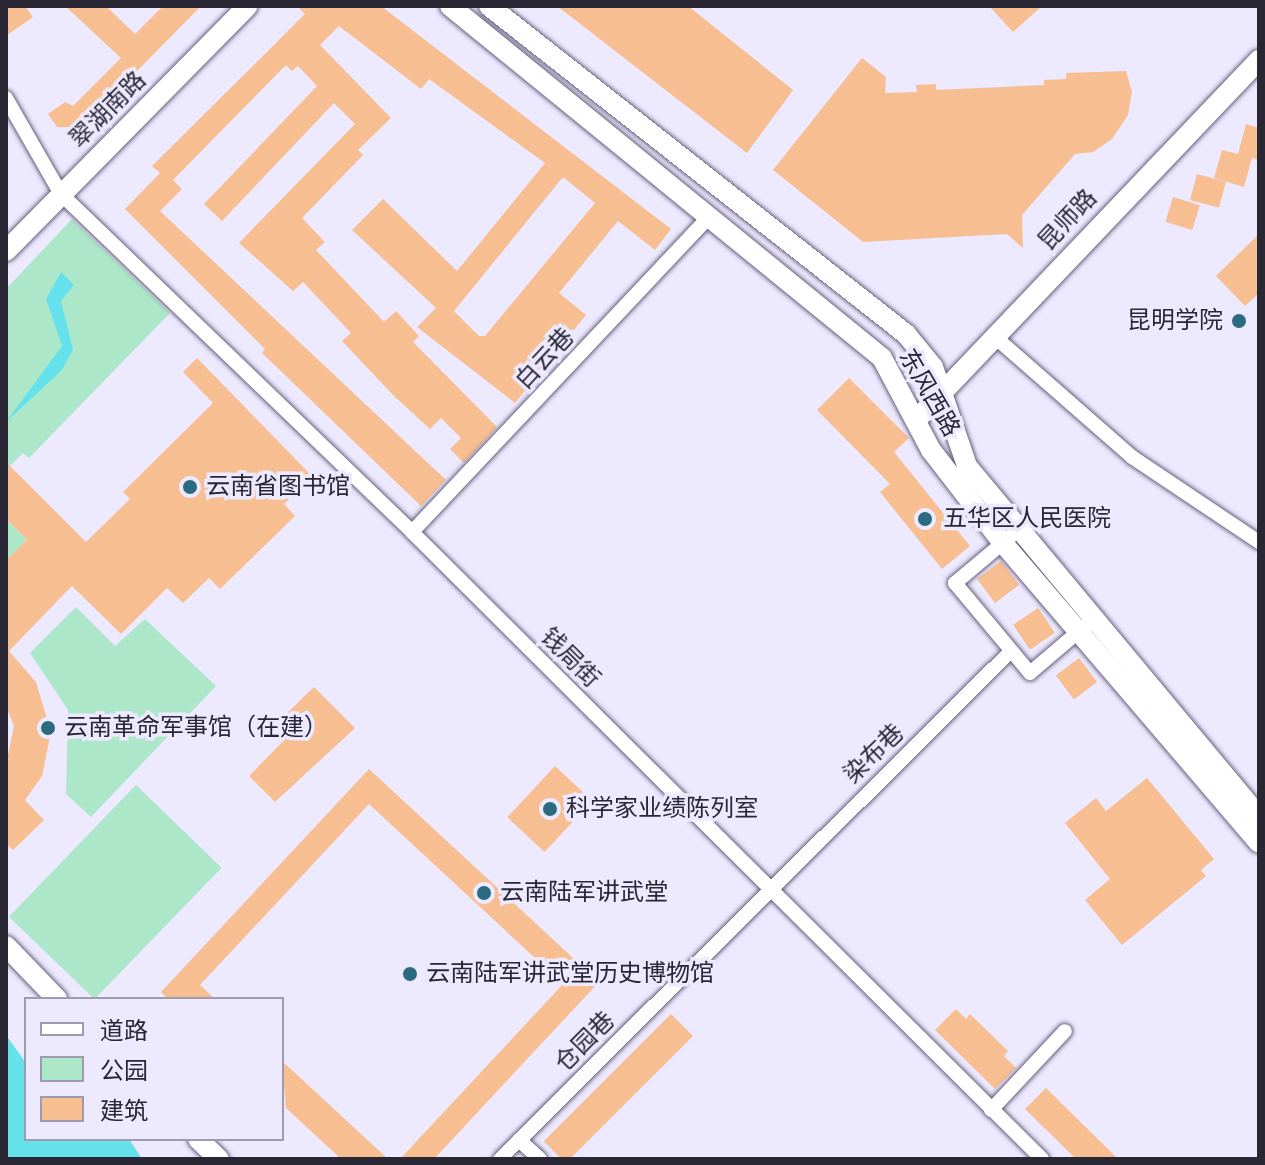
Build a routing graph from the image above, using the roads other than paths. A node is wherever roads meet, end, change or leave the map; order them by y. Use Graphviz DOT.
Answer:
graph roads {
  1 [pos="248,6"];
  2 [pos="450,6"];
  3 [pos="489,6"];
  4 [pos="1259,60"];
  5 [pos="6,98"];
  6 [pos="61,194"];
  7 [pos="710,216"];
  8 [pos="6,251"];
  9 [pos="995,337"];
  10 [pos="943,396"];
  11 [pos="917,419"];
  12 [pos="412,532"];
  13 [pos="1010,537"];
  14 [pos="1259,542"];
  15 [pos="1084,627"];
  16 [pos="1011,651"];
  17 [pos="1259,817"];
  18 [pos="1259,843"];
  19 [pos="768,889"];
  20 [pos="6,946"];
  21 [pos="55,997"];
  22 [pos="1065,1031"];
  23 [pos="991,1110"];
  24 [pos="519,1140"];
  25 [pos="200,1141"];
  26 [pos="219,1159"];
  27 [pos="500,1159"];
  28 [pos="540,1159"];
  29 [pos="1042,1159"];
  1 -- 6 [label="main road, 翠湖南路"];
  2 -- 7 [label="main road, 东风西路"];
  3 -- 10 [label="main road, 东风西路"];
  4 -- 9 [label="main road, 昆师路"];
  5 -- 6 [label="street, 钱局街"];
  6 -- 8 [label="main road, 翠湖南路"];
  6 -- 12 [label="street, 钱局街"];
  7 -- 11 [label="main road, 东风西路"];
  7 -- 12 [label="street, 白云巷"];
  9 -- 10 [label="main road, 昆师路"];
  9 -- 14 [label="street"];
  10 -- 11 [label="main road, 昆师路"];
  10 -- 13 [label="main road, 东风西路"];
  11 -- 13 [label="main road, 东风西路"];
  12 -- 19 [label="street, 钱局街"];
  13 -- 15 [label="main road, 东风西路"];
  13 -- 16 [label="street"];
  15 -- 16 [label="street"];
  15 -- 17 [label="main road, 东风西路"];
  15 -- 18 [label="main road, 东风西路"];
  16 -- 19 [label="street, 染布巷"];
  19 -- 23 [label="street, 钱局街"];
  19 -- 24 [label="street, 仓园巷"];
  20 -- 21 [label="main road"];
  22 -- 23 [label="street"];
  23 -- 29 [label="street, 钱局街"];
  24 -- 27 [label="street, 仓园巷"];
  24 -- 28 [label="street"];
  25 -- 26 [label="main road"];
}
